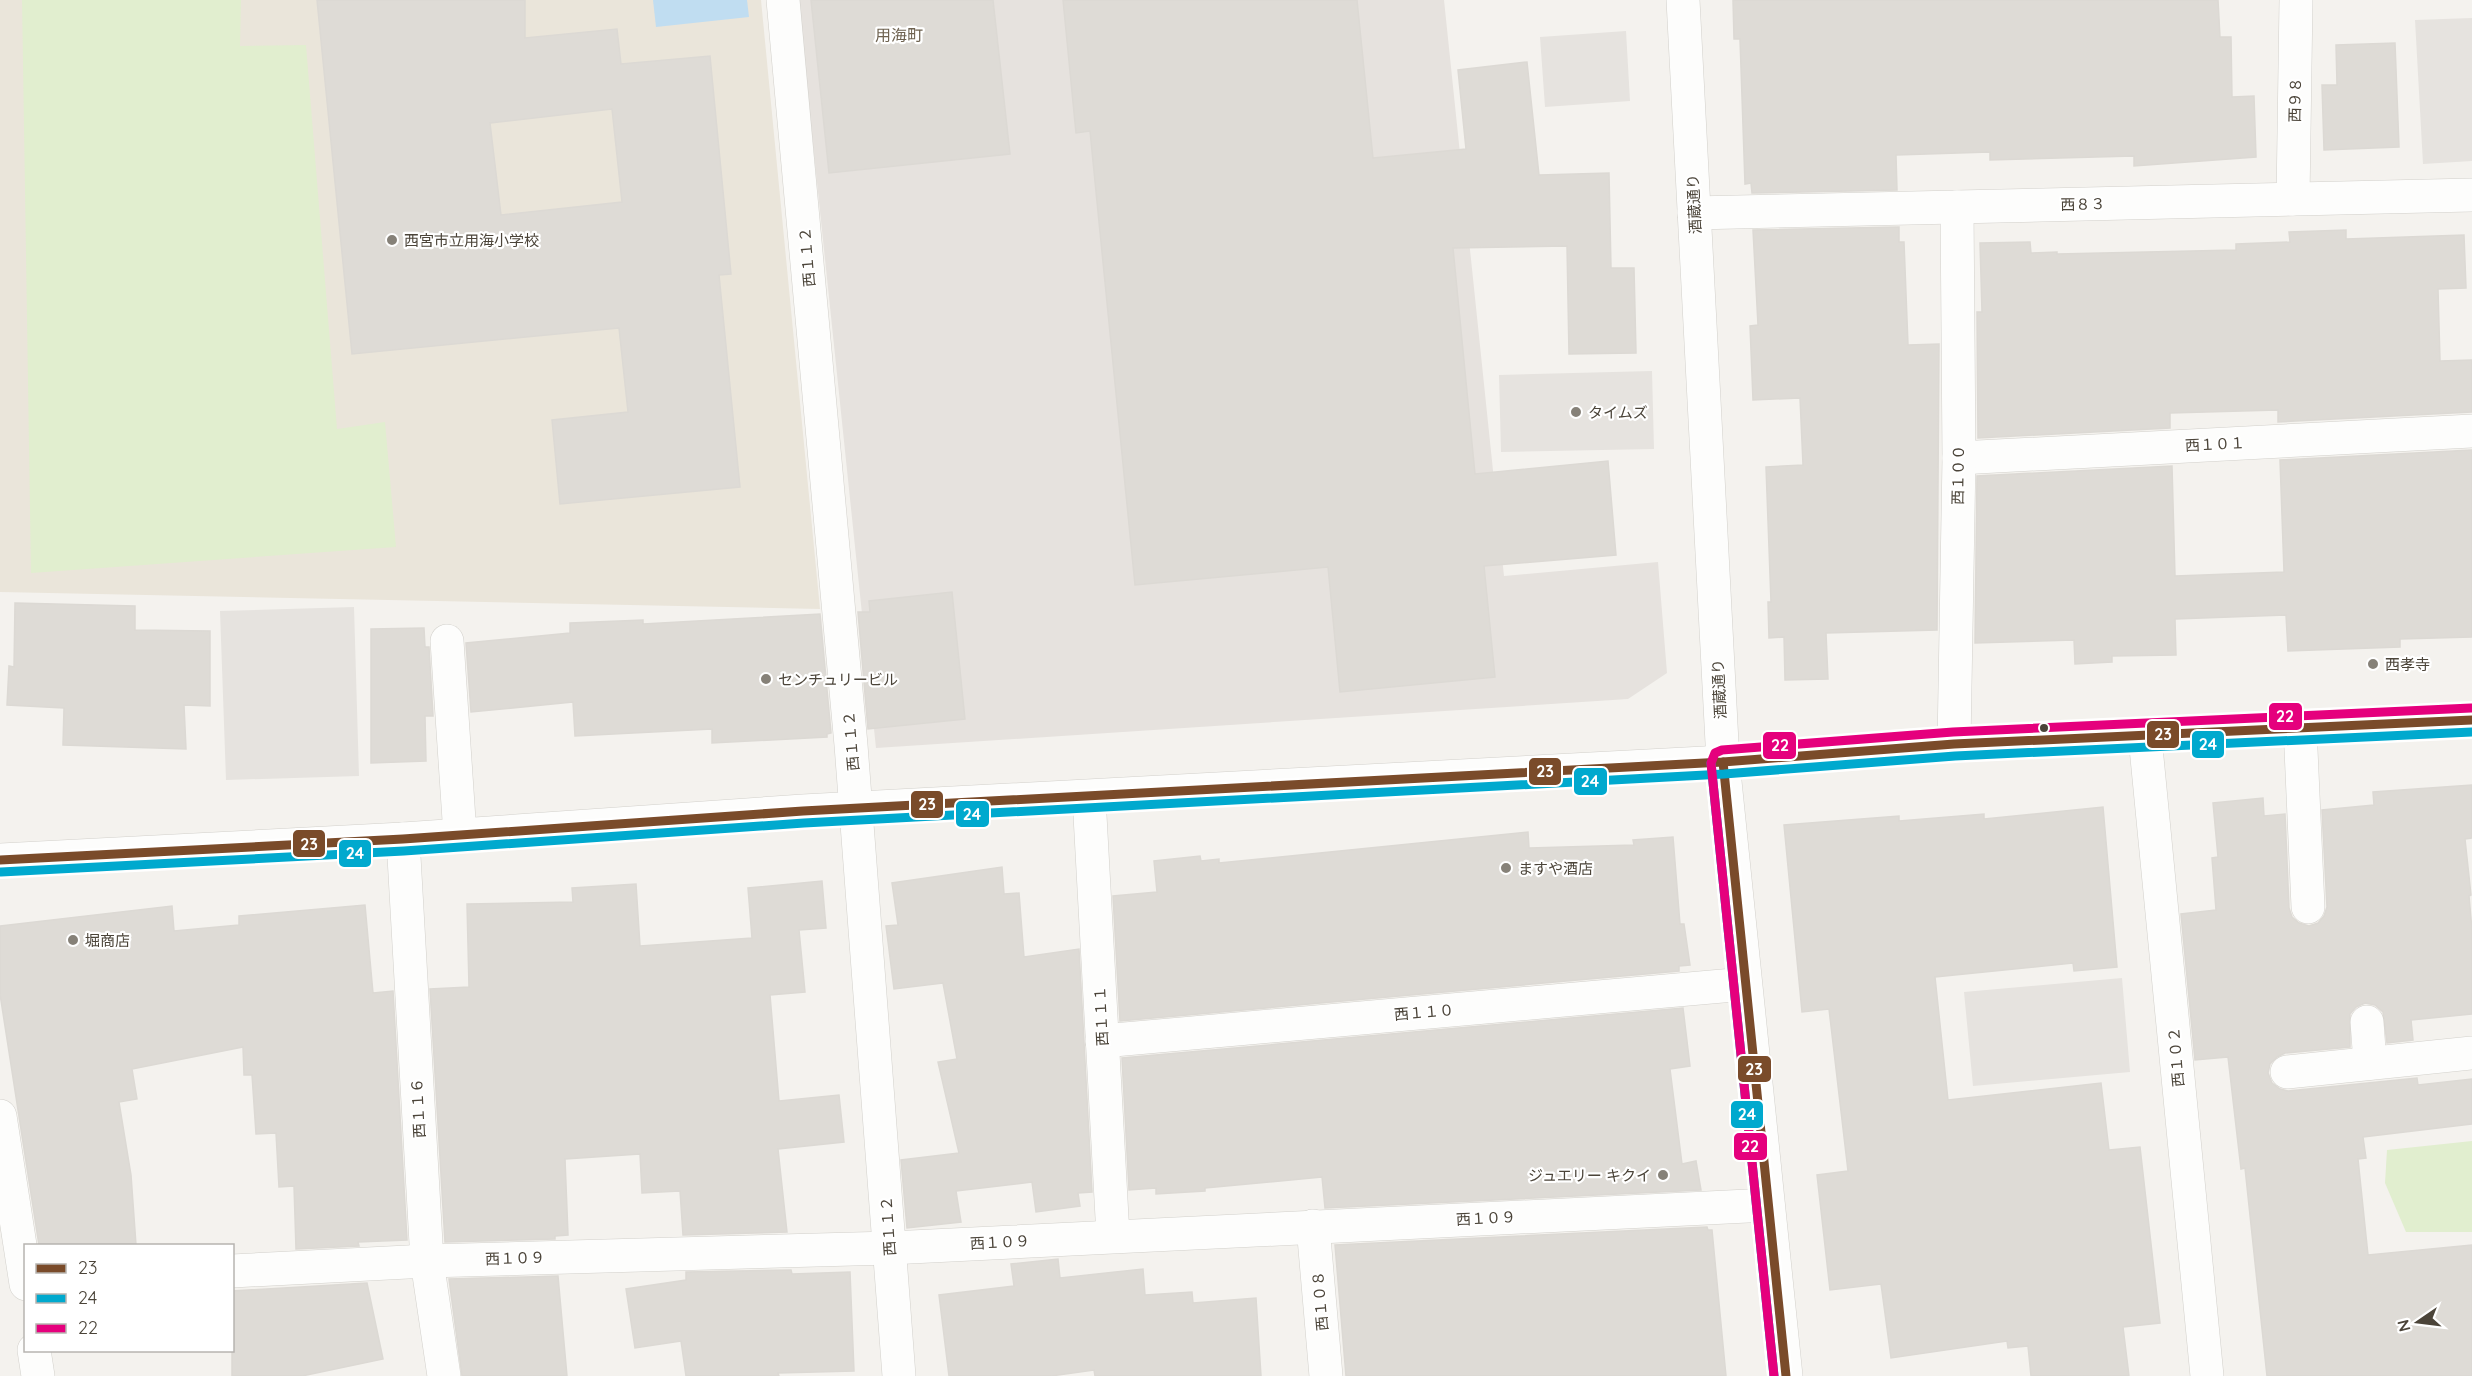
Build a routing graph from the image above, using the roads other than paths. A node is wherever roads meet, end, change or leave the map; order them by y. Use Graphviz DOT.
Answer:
graph roads {
  1 [pos="783,0"];
  2 [pos="1683,0"];
  3 [pos="2296,0"];
  4 [pos="2472,195"];
  5 [pos="2293,200"];
  6 [pos="1958,207"];
  7 [pos="1694,213"];
  8 [pos="2472,431"];
  9 [pos="1959,458"];
  10 [pos="447,641"];
  11 [pos="2472,720"];
  12 [pos="2300,727"];
  13 [pos="2145,737"];
  14 [pos="1954,744"];
  15 [pos="1723,762"];
  16 [pos="1089,797"];
  17 [pos="855,809"];
  18 [pos="460,835"];
  19 [pos="403,840"];
  20 [pos="0,860"];
  21 [pos="2308,907"];
  22 [pos="1745,984"];
  23 [pos="2367,1022"];
  24 [pos="1102,1041"];
  25 [pos="2472,1053"];
  26 [pos="2370,1063"];
  27 [pos="2287,1072"];
  28 [pos="0,1116"];
  29 [pos="1768,1205"];
  30 [pos="1313,1226"];
  31 [pos="1113,1236"];
  32 [pos="890,1248"];
  33 [pos="427,1261"];
  34 [pos="234,1271"];
  35 [pos="24,1275"];
  36 [pos="34,1352"];
  37 [pos="38,1376"];
  38 [pos="444,1376"];
  39 [pos="899,1376"];
  40 [pos="1326,1376"];
  41 [pos="1786,1376"];
  42 [pos="2207,1376"];
  1 -- 17 [label="street, 西１１２"];
  2 -- 7 [label="street, 酒蔵通り"];
  3 -- 5 [label="street, 西９８"];
  4 -- 5 [label="street, 西８３"];
  5 -- 6 [label="street, 西８３"];
  6 -- 7 [label="street, 西８３"];
  6 -- 9 [label="street, 西１００"];
  7 -- 15 [label="street, 酒蔵通り"];
  8 -- 9 [label="street, 西１０１"];
  9 -- 14 [label="street, 西１００"];
  10 -- 18 [label="street"];
  11 -- 12 [label="street"];
  12 -- 13 [label="street"];
  12 -- 21 [label="street"];
  13 -- 14 [label="street"];
  13 -- 42 [label="street, 西１０２"];
  14 -- 15 [label="street"];
  15 -- 16 [label="street"];
  15 -- 22 [label="street, 酒蔵通り"];
  16 -- 17 [label="street"];
  16 -- 24 [label="street, 西１１１"];
  17 -- 18 [label="street"];
  17 -- 32 [label="street, 西１１２"];
  18 -- 19 [label="street"];
  19 -- 20 [label="street"];
  19 -- 33 [label="street, 西１１６"];
  22 -- 24 [label="street, 西１１０"];
  22 -- 29 [label="street, 酒蔵通り"];
  23 -- 26 [label="street"];
  24 -- 31 [label="street, 西１１１"];
  25 -- 26 [label="street"];
  26 -- 27 [label="street"];
  28 -- 35 [label="street"];
  29 -- 30 [label="street, 西１０９"];
  29 -- 41 [label="street, 酒蔵通り"];
  30 -- 31 [label="street, 西１０９"];
  30 -- 40 [label="street, 西１０８"];
  31 -- 32 [label="street, 西１０９"];
  32 -- 33 [label="street, 西１０９"];
  32 -- 39 [label="street, 西１１２"];
  33 -- 34 [label="street, 西１０９"];
  33 -- 38 [label="street, 西１１６"];
  36 -- 37 [label="street"];
}
